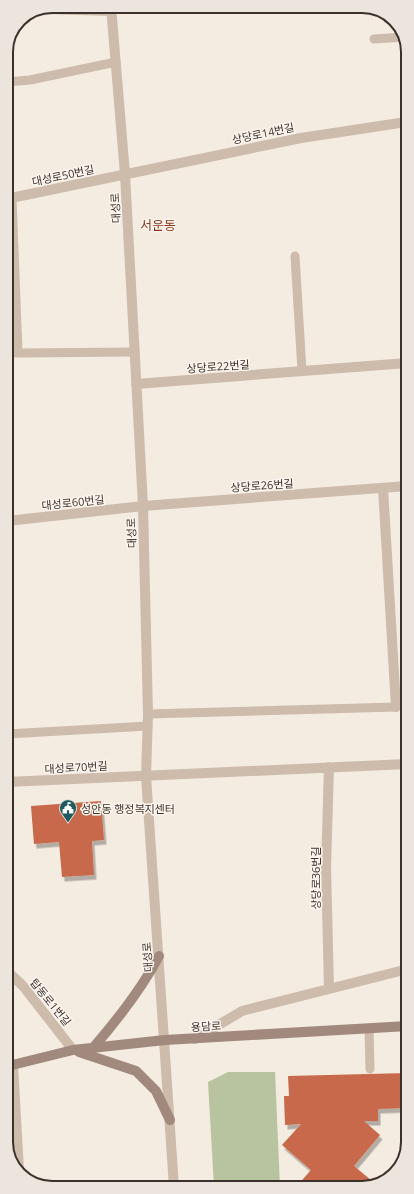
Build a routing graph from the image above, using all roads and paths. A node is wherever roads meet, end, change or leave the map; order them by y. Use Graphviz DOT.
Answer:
graph roads {
  1 [pos="111,13"];
  2 [pos="398,37"];
  3 [pos="374,39"];
  4 [pos="116,62"];
  5 [pos="13,81"];
  6 [pos="401,123"];
  7 [pos="125,174"];
  8 [pos="13,198"];
  9 [pos="295,256"];
  10 [pos="13,267"];
  11 [pos="135,352"];
  12 [pos="13,353"];
  13 [pos="18,353"];
  14 [pos="401,363"];
  15 [pos="302,371"];
  16 [pos="136,384"];
  17 [pos="401,486"];
  18 [pos="383,488"];
  19 [pos="143,506"];
  20 [pos="13,520"];
  21 [pos="396,707"];
  22 [pos="148,714"];
  23 [pos="148,726"];
  24 [pos="13,734"];
  25 [pos="401,764"];
  26 [pos="329,767"];
  27 [pos="146,776"];
  28 [pos="13,782"];
  29 [pos="159,956"];
  30 [pos="401,971"];
  31 [pos="13,977"];
  32 [pos="330,988"];
  33 [pos="401,1027"];
  34 [pos="369,1029"];
  35 [pos="195,1039"];
  36 [pos="165,1040"];
  37 [pos="93,1048"];
  38 [pos="73,1050"];
  39 [pos="13,1064"];
  40 [pos="370,1069"];
  41 [pos="13,1100"];
  42 [pos="170,1120"];
  43 [pos="18,1161"];
  44 [pos="174,1181"];
  1 -- 4 [label="street, 대성로"];
  2 -- 3 [label="lane"];
  4 -- 5 [label="lane"];
  4 -- 7 [label="street, 대성로"];
  6 -- 7 [label="street, 상당로14번길"];
  7 -- 8 [label="street, 대성로50번길"];
  7 -- 11 [label="street, 대성로"];
  9 -- 15 [label="lane"];
  10 -- 13 [label="lane"];
  11 -- 13 [label="lane"];
  11 -- 16 [label="street, 대성로"];
  12 -- 13 [label="lane"];
  14 -- 15 [label="street, 상당로22번길"];
  15 -- 16 [label="street, 상당로22번길"];
  16 -- 19 [label="street, 대성로"];
  17 -- 18 [label="street, 상당로26번길"];
  18 -- 19 [label="street, 상당로26번길"];
  18 -- 21 [label="street"];
  19 -- 20 [label="street, 대성로60번길"];
  19 -- 22 [label="street, 대성로"];
  21 -- 22 [label="lane"];
  22 -- 23 [label="street, 대성로"];
  23 -- 24 [label="lane"];
  23 -- 27 [label="street, 대성로"];
  25 -- 26 [label="street"];
  26 -- 27 [label="street"];
  26 -- 32 [label="street, 상당로36번길"];
  27 -- 28 [label="street, 대성로70번길"];
  27 -- 29 [label="street, 대성로"];
  29 -- 36 [label="street, 대성로"];
  29 -- 37 [label="main road"];
  30 -- 32 [label="street"];
  31 -- 38 [label="street, 탑동로1번길"];
  32 -- 35 [label="street"];
  33 -- 34 [label="main road, 용담로"];
  34 -- 35 [label="main road, 용담로"];
  34 -- 40 [label="lane"];
  35 -- 36 [label="main road, 용담로"];
  36 -- 37 [label="main road, 용담로"];
  36 -- 42 [label="street, 대성로"];
  37 -- 38 [label="main road, 용담로"];
  38 -- 39 [label="main road, 용담로"];
  38 -- 42 [label="main road"];
  41 -- 43 [label="street"];
  42 -- 44 [label="street, 대성로"];
}
